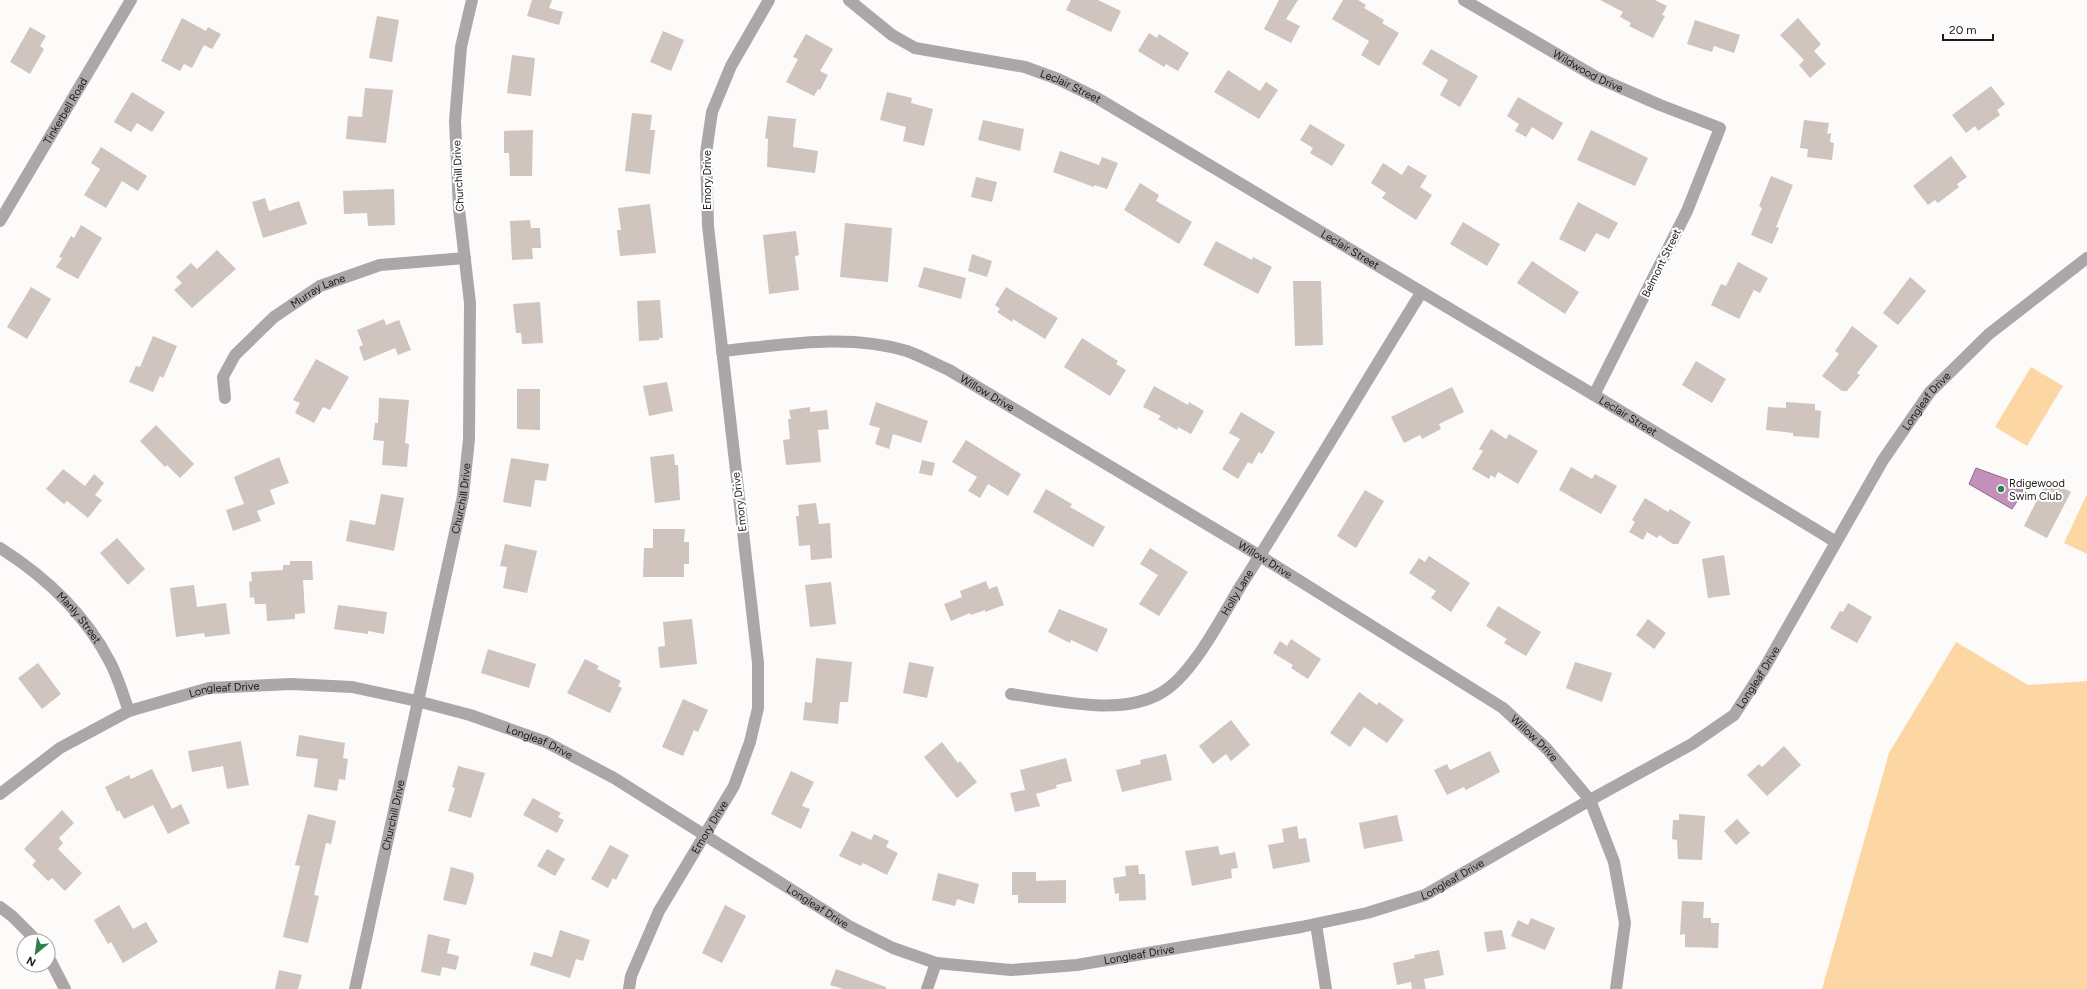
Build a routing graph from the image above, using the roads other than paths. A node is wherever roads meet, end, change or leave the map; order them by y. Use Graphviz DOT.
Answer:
graph roads {
  1 [pos="132,0"];
  2 [pos="472,0"];
  3 [pos="769,0"];
  4 [pos="849,0"];
  5 [pos="1464,0"];
  6 [pos="1720,128"];
  7 [pos="0,221"];
  8 [pos="465,258"];
  9 [pos="2087,258"];
  10 [pos="1421,293"];
  11 [pos="722,351"];
  12 [pos="1594,395"];
  13 [pos="225,398"];
  14 [pos="1836,542"];
  15 [pos="0,548"];
  16 [pos="1260,556"];
  17 [pos="1011,694"];
  18 [pos="417,701"];
  19 [pos="129,711"];
  20 [pos="0,794"];
  21 [pos="1590,800"];
  22 [pos="705,834"];
  23 [pos="0,907"];
  24 [pos="1316,924"];
  25 [pos="29,933"];
  26 [pos="936,963"];
  27 [pos="56,972"];
  28 [pos="65,989"];
  29 [pos="355,989"];
  30 [pos="629,989"];
  31 [pos="927,989"];
  32 [pos="1326,989"];
  33 [pos="1616,989"];
  1 -- 7 [label="street, Tinkerbell Road"];
  2 -- 8 [label="street, Churchill Drive"];
  3 -- 11 [label="street, Emory Drive"];
  4 -- 10 [label="street, Leclair Street"];
  5 -- 6 [label="street, Wildwood Drive"];
  6 -- 12 [label="street, Belmont Street"];
  8 -- 13 [label="street, Murray Lane"];
  8 -- 18 [label="street, Churchill Drive"];
  9 -- 14 [label="street, Longleaf Drive"];
  10 -- 12 [label="street, Leclair Street"];
  10 -- 16 [label="street, Holly Lane"];
  11 -- 16 [label="street, Willow Drive"];
  11 -- 22 [label="street, Emory Drive"];
  12 -- 14 [label="street, Leclair Street"];
  14 -- 21 [label="street, Longleaf Drive"];
  15 -- 19 [label="street, Manly Street"];
  16 -- 17 [label="street, Holly Lane"];
  16 -- 21 [label="street, Willow Drive"];
  18 -- 19 [label="street, Longleaf Drive"];
  18 -- 22 [label="street, Longleaf Drive"];
  18 -- 29 [label="street, Churchill Drive"];
  19 -- 20 [label="street, Longleaf Drive"];
  21 -- 24 [label="street, Longleaf Drive"];
  21 -- 33 [label="street, Willow Drive"];
  22 -- 26 [label="street, Longleaf Drive"];
  22 -- 30 [label="street, Emory Drive"];
  23 -- 25 [label="street"];
  24 -- 26 [label="street, Longleaf Drive"];
  24 -- 32 [label="street"];
  26 -- 31 [label="street"];
  27 -- 28 [label="street"];
}
